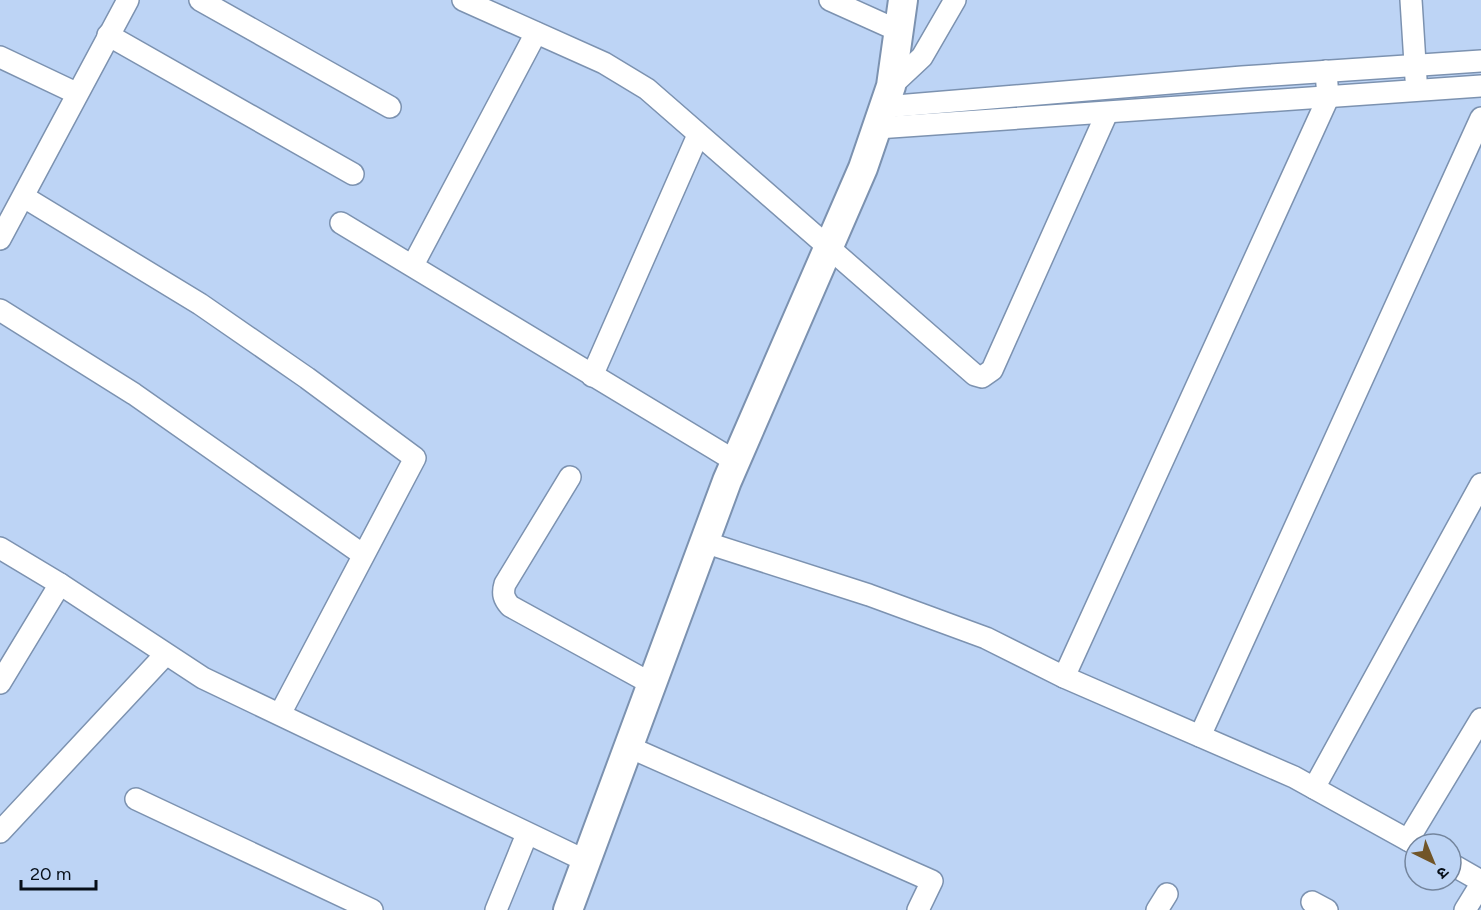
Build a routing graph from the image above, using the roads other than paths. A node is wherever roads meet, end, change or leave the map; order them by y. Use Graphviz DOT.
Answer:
graph roads {
  1 [pos="128,0"];
  2 [pos="200,0"];
  3 [pos="463,0"];
  4 [pos="830,0"];
  5 [pos="903,0"];
  6 [pos="955,0"];
  7 [pos="1411,0"];
  8 [pos="899,31"];
  9 [pos="536,33"];
  10 [pos="108,35"];
  11 [pos="0,57"];
  12 [pos="1481,61"];
  13 [pos="1415,65"];
  14 [pos="1326,71"];
  15 [pos="1481,86"];
  16 [pos="1416,91"];
  17 [pos="76,93"];
  18 [pos="1328,98"];
  19 [pos="390,107"];
  20 [pos="884,107"];
  21 [pos="1107,113"];
  22 [pos="1481,118"];
  23 [pos="698,135"];
  24 [pos="353,174"];
  25 [pos="24,197"];
  26 [pos="341,223"];
  27 [pos="0,239"];
  28 [pos="829,245"];
  29 [pos="413,265"];
  30 [pos="0,310"];
  31 [pos="592,375"];
  32 [pos="735,461"];
  33 [pos="570,477"];
  34 [pos="1481,484"];
  35 [pos="704,542"];
  36 [pos="0,548"];
  37 [pos="362,554"];
  38 [pos="60,584"];
  39 [pos="165,655"];
  40 [pos="1064,677"];
  41 [pos="0,683"];
  42 [pos="652,684"];
  43 [pos="280,714"];
  44 [pos="1481,719"];
  45 [pos="1200,736"];
  46 [pos="629,747"];
  47 [pos="1314,788"];
  48 [pos="136,799"];
  49 [pos="0,832"];
  50 [pos="1417,832"];
  51 [pos="527,834"];
  52 [pos="1403,838"];
  53 [pos="586,861"];
  54 [pos="1463,872"];
  55 [pos="1481,883"];
  56 [pos="922,909"];
  57 [pos="372,910"];
  58 [pos="496,910"];
  59 [pos="568,910"];
  60 [pos="1465,910"];
  1 -- 10 [label="street"];
  2 -- 19 [label="street"];
  3 -- 9 [label="street"];
  4 -- 8 [label="street"];
  5 -- 8 [label="street"];
  6 -- 20 [label="street"];
  7 -- 13 [label="street"];
  8 -- 20 [label="street"];
  9 -- 23 [label="street"];
  9 -- 29 [label="street"];
  10 -- 17 [label="street"];
  10 -- 24 [label="street"];
  11 -- 17 [label="street"];
  12 -- 13 [label="street"];
  13 -- 14 [label="street"];
  13 -- 16 [label="street"];
  14 -- 18 [label="street"];
  14 -- 20 [label="street"];
  15 -- 16 [label="street"];
  16 -- 18 [label="street"];
  17 -- 25 [label="street"];
  18 -- 21 [label="street"];
  18 -- 40 [label="street"];
  20 -- 21 [label="street"];
  20 -- 28 [label="street"];
  21 -- 28 [label="street"];
  22 -- 45 [label="street"];
  23 -- 28 [label="street"];
  23 -- 31 [label="street"];
  25 -- 27 [label="street"];
  25 -- 37 [label="street"];
  26 -- 29 [label="street"];
  28 -- 32 [label="street"];
  29 -- 31 [label="street"];
  30 -- 37 [label="street"];
  31 -- 32 [label="street"];
  32 -- 35 [label="street"];
  33 -- 42 [label="street"];
  34 -- 47 [label="street"];
  35 -- 40 [label="street"];
  35 -- 42 [label="street"];
  36 -- 38 [label="street"];
  37 -- 43 [label="street"];
  38 -- 39 [label="street"];
  38 -- 41 [label="street"];
  39 -- 43 [label="street"];
  39 -- 49 [label="street"];
  40 -- 45 [label="street"];
  42 -- 46 [label="street"];
  43 -- 51 [label="street"];
  44 -- 50 [label="street"];
  45 -- 47 [label="street"];
  46 -- 53 [label="street"];
  46 -- 56 [label="street"];
  47 -- 52 [label="street"];
  48 -- 57 [label="street"];
  51 -- 53 [label="street"];
  51 -- 58 [label="street"];
  53 -- 59 [label="street"];
  54 -- 55 [label="street"];
  55 -- 60 [label="street"];
}
